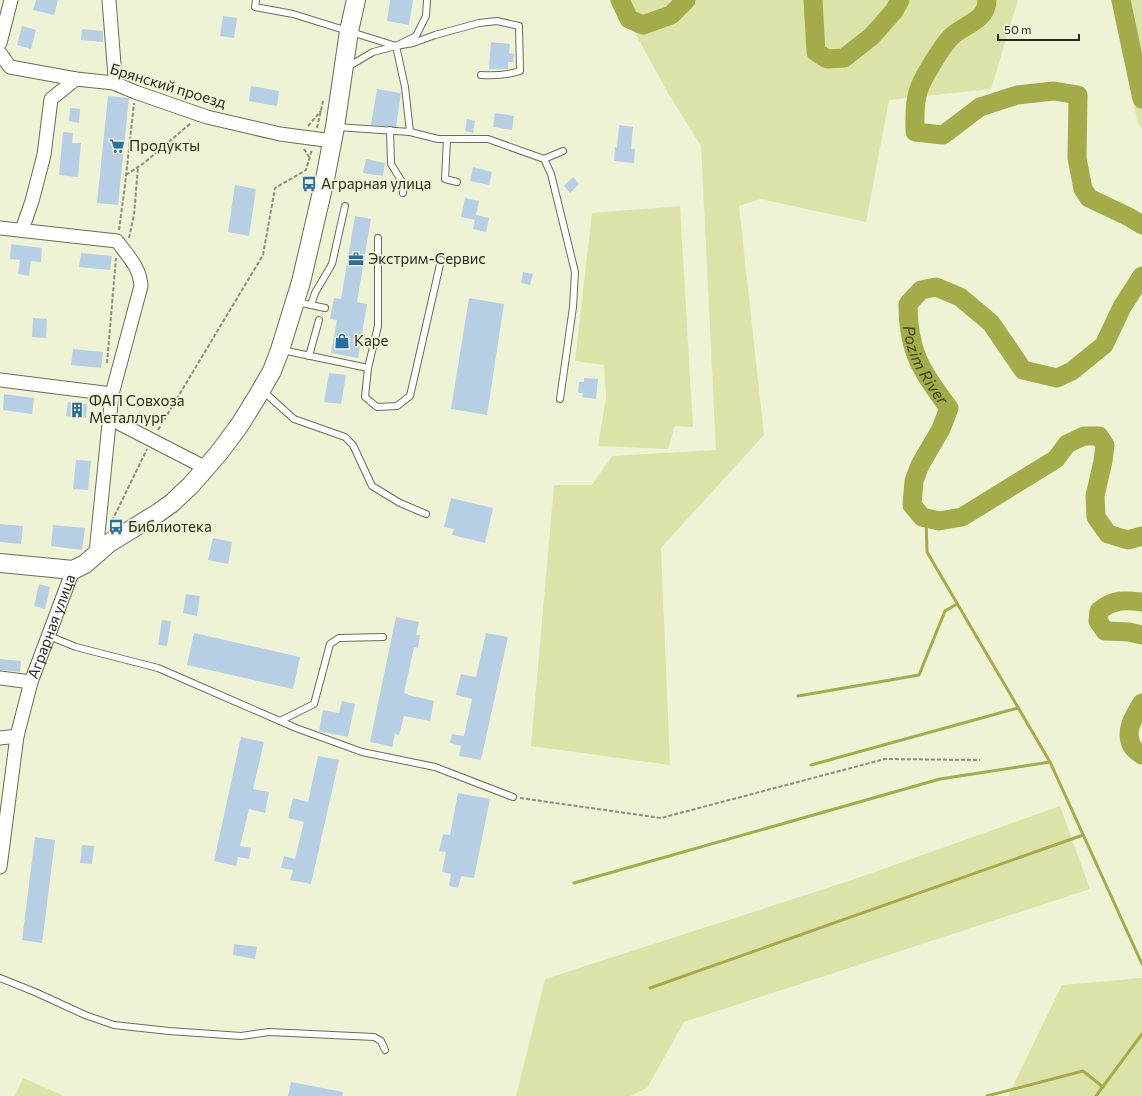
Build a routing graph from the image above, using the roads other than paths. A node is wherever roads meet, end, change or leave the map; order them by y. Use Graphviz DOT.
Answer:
graph roads {
  1 [pos="11,0"];
  2 [pos="109,0"];
  3 [pos="256,0"];
  4 [pos="356,0"];
  5 [pos="427,0"];
  6 [pos="350,31"];
  7 [pos="0,43"];
  8 [pos="396,46"];
  9 [pos="0,53"];
  10 [pos="343,70"];
  11 [pos="482,75"];
  12 [pos="76,79"];
  13 [pos="114,83"];
  14 [pos="390,130"];
  15 [pos="410,132"];
  16 [pos="334,134"];
  17 [pos="447,139"];
  18 [pos="563,151"];
  19 [pos="544,159"];
  20 [pos="457,182"];
  21 [pos="403,193"];
  22 [pos="345,206"];
  23 [pos="0,228"];
  24 [pos="22,230"];
  25 [pos="378,238"];
  26 [pos="441,260"];
  27 [pos="303,303"];
  28 [pos="325,308"];
  29 [pos="319,320"];
  30 [pos="280,350"];
  31 [pos="310,356"];
  32 [pos="368,368"];
  33 [pos="0,380"];
  34 [pos="262,390"];
  35 [pos="112,394"];
  36 [pos="560,399"];
  37 [pos="109,418"];
  38 [pos="206,468"];
  39 [pos="426,514"];
  40 [pos="96,553"];
  41 [pos="0,563"];
  42 [pos="73,570"];
  43 [pos="49,636"];
  44 [pos="383,638"];
  45 [pos="0,678"];
  46 [pos="31,682"];
  47 [pos="280,721"];
  48 [pos="17,736"];
  49 [pos="0,738"];
  50 [pos="513,797"];
  51 [pos="0,867"];
  52 [pos="0,978"];
  53 [pos="385,1050"];
  1 -- 7 [label="street"];
  2 -- 13 [label="street"];
  3 -- 6 [label="lane"];
  4 -- 6 [label="street, Аграрная улица"];
  5 -- 8 [label="lane"];
  6 -- 8 [label="lane"];
  6 -- 10 [label="street, Аграрная улица"];
  8 -- 10 [label="lane"];
  8 -- 11 [label="lane"];
  8 -- 15 [label="lane"];
  9 -- 12 [label="street, Брянский проезд"];
  10 -- 16 [label="street, Аграрная улица"];
  12 -- 13 [label="street, Брянский проезд"];
  12 -- 24 [label="street"];
  13 -- 16 [label="street, Брянский проезд"];
  14 -- 15 [label="lane"];
  14 -- 16 [label="lane"];
  14 -- 21 [label="lane"];
  15 -- 17 [label="lane"];
  16 -- 27 [label="street, Аграрная улица"];
  17 -- 19 [label="lane"];
  17 -- 20 [label="lane"];
  18 -- 19 [label="lane"];
  19 -- 36 [label="lane"];
  22 -- 27 [label="lane"];
  23 -- 24 [label="street"];
  24 -- 35 [label="street"];
  25 -- 32 [label="lane"];
  26 -- 32 [label="lane"];
  27 -- 28 [label="lane"];
  27 -- 30 [label="street, Аграрная улица"];
  29 -- 31 [label="lane"];
  30 -- 31 [label="lane"];
  30 -- 34 [label="street, Аграрная улица"];
  31 -- 32 [label="lane"];
  33 -- 35 [label="street"];
  34 -- 38 [label="street, Аграрная улица"];
  34 -- 39 [label="lane"];
  35 -- 37 [label="street"];
  37 -- 38 [label="street"];
  37 -- 40 [label="street"];
  38 -- 40 [label="street, Аграрная улица"];
  40 -- 42 [label="street, Аграрная улица"];
  41 -- 42 [label="street"];
  42 -- 43 [label="street, Аграрная улица"];
  43 -- 46 [label="street, Аграрная улица"];
  43 -- 47 [label="lane"];
  44 -- 47 [label="lane"];
  45 -- 46 [label="street"];
  46 -- 48 [label="street, Аграрная улица"];
  47 -- 50 [label="lane"];
  48 -- 49 [label="street"];
  48 -- 51 [label="street, Аграрная улица"];
  52 -- 53 [label="lane"];
}
